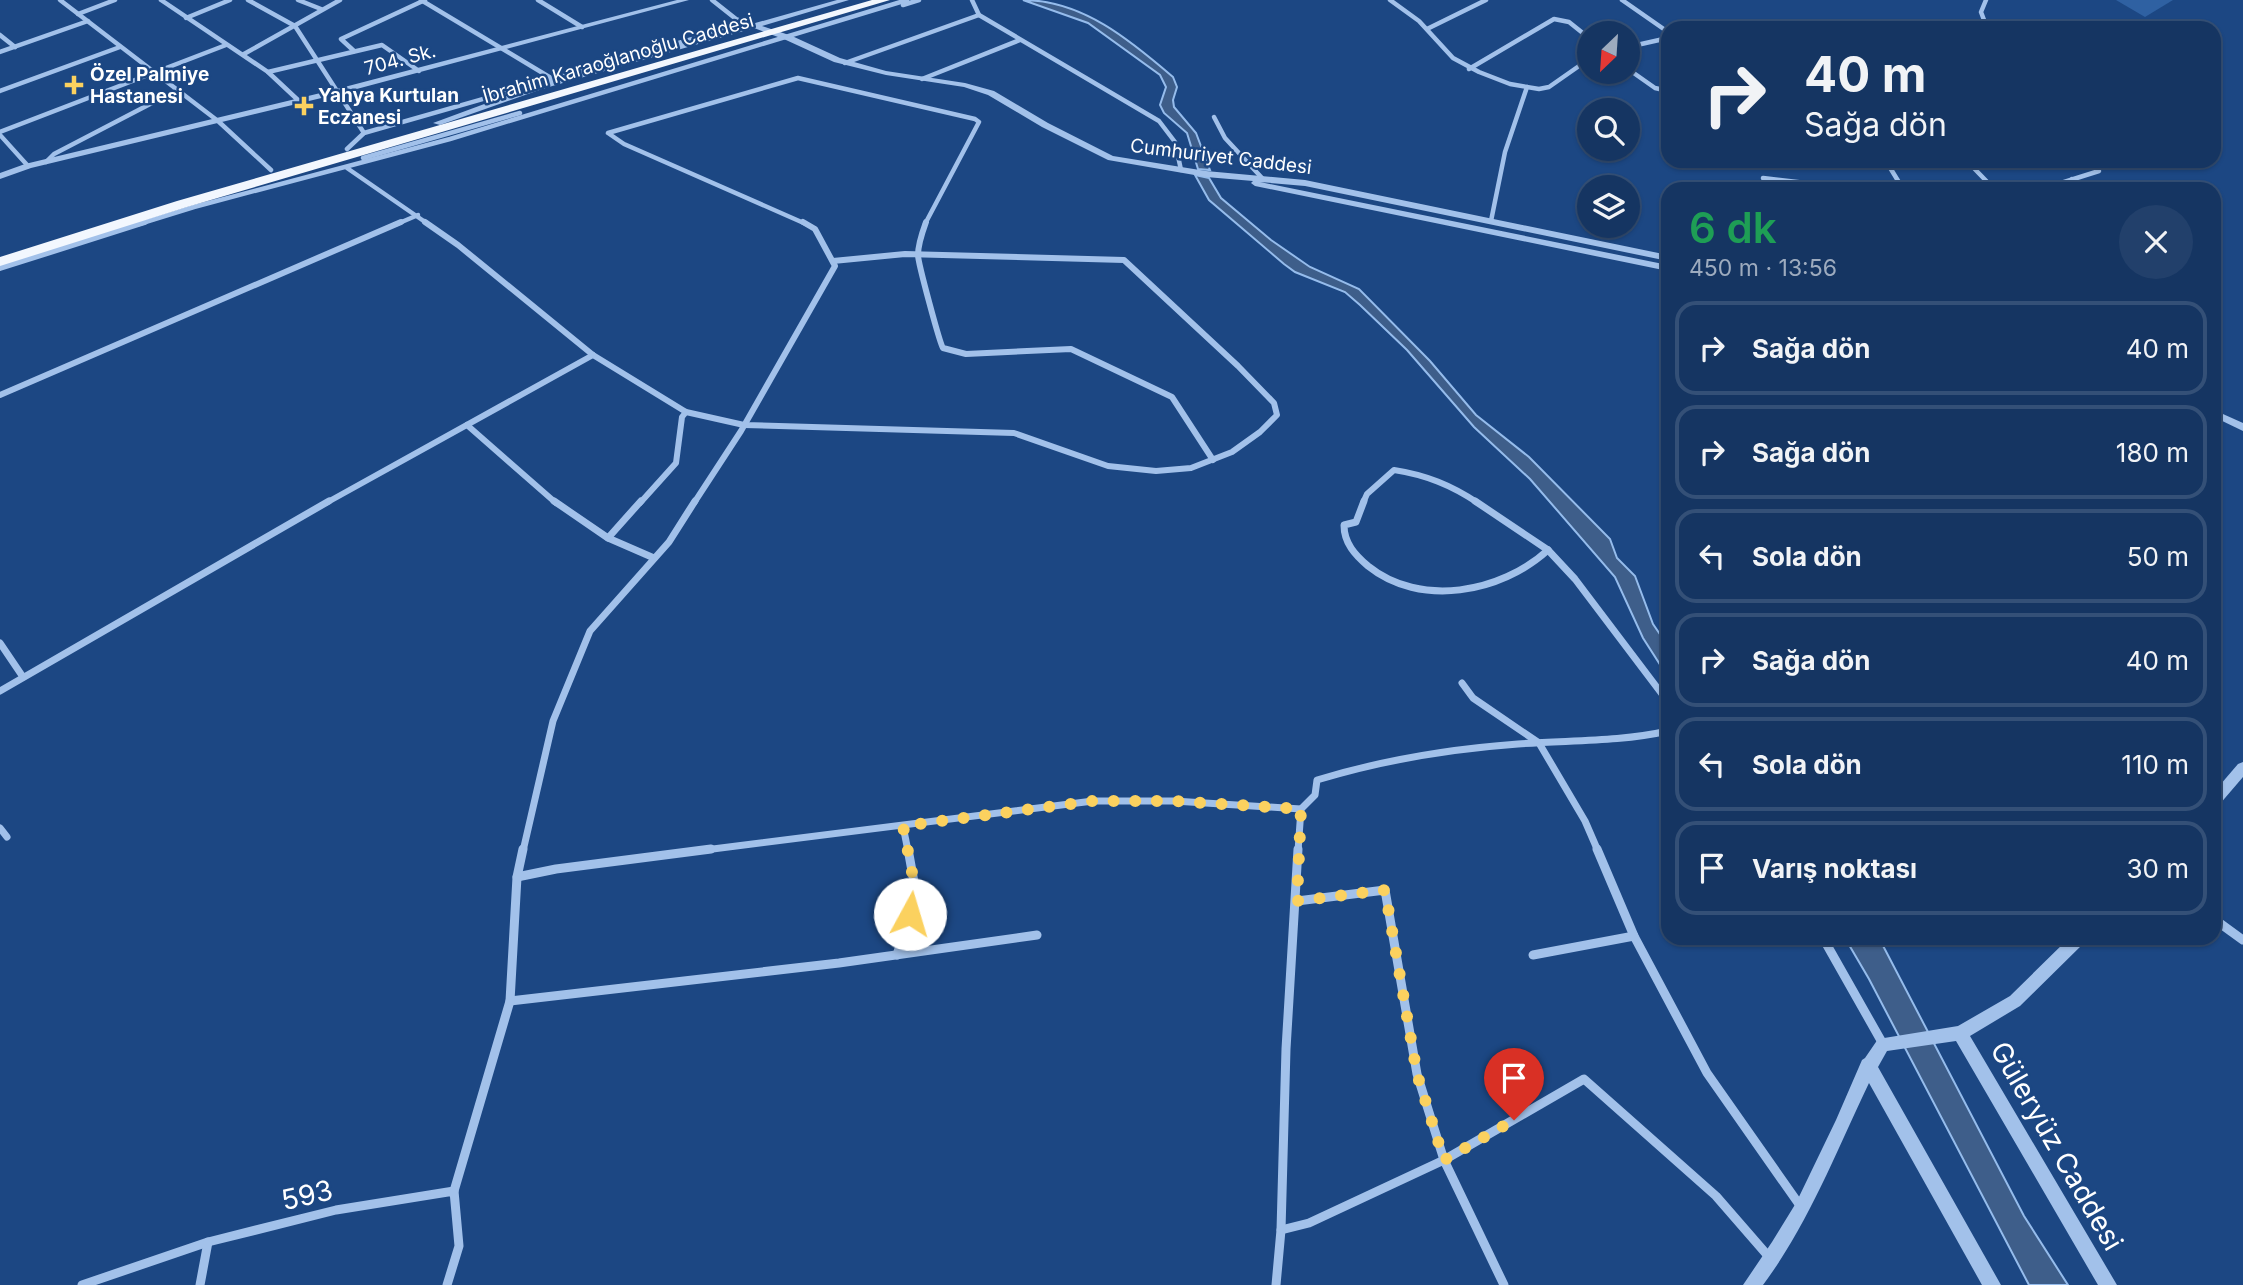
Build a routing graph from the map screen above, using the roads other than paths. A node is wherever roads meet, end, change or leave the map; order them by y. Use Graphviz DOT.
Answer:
graph roads {
  1 [pos="60,0"];
  2 [pos="115,0"];
  3 [pos="160,0"];
  4 [pos="230,0"];
  5 [pos="248,0"];
  6 [pos="298,0"];
  7 [pos="340,0"];
  8 [pos="423,0"];
  9 [pos="538,0"];
  10 [pos="685,0"];
  11 [pos="712,0"];
  12 [pos="833,0"];
  13 [pos="845,0"];
  14 [pos="864,0"];
  15 [pos="907,0"];
  16 [pos="919,0"];
  17 [pos="972,0"];
  18 [pos="1390,0"];
  19 [pos="1405,0"];
  20 [pos="1469,0"];
  21 [pos="1486,0"];
  22 [pos="1622,0"];
  23 [pos="1986,0"];
  24 [pos="884,4"];
  25 [pos="1396,4"];
  26 [pos="1475,5"];
  27 [pos="321,9"];
  28 [pos="78,14"];
  29 [pos="979,15"];
  30 [pos="186,18"];
  31 [pos="773,20"];
  32 [pos="88,21"];
  33 [pos="741,21"];
  34 [pos="1984,21"];
  35 [pos="802,22"];
  36 [pos="1577,25"];
  37 [pos="295,26"];
  38 [pos="582,27"];
  39 [pos="1661,27"];
  40 [pos="1427,29"];
  41 [pos="754,32"];
  42 [pos="0,35"];
  43 [pos="789,38"];
  44 [pos="1020,40"];
  45 [pos="1661,40"];
  46 [pos="1640,44"];
  47 [pos="226,45"];
  48 [pos="15,47"];
  49 [pos="120,47"];
  50 [pos="503,48"];
  51 [pos="354,51"];
  52 [pos="0,52"];
  53 [pos="244,54"];
  54 [pos="316,60"];
  55 [pos="845,63"];
  56 [pos="1577,66"];
  57 [pos="1469,69"];
  58 [pos="419,71"];
  59 [pos="268,72"];
  60 [pos="154,73"];
  61 [pos="1640,77"];
  62 [pos="551,78"];
  63 [pos="922,79"];
  64 [pos="1527,87"];
  65 [pos="1661,89"];
  66 [pos="177,90"];
  67 [pos="0,91"];
  68 [pos="336,92"];
  69 [pos="299,101"];
  70 [pos="1214,117"];
  71 [pos="218,121"];
  72 [pos="0,133"];
  73 [pos="364,133"];
  74 [pos="347,149"];
  75 [pos="46,162"];
  76 [pos="28,166"];
  77 [pos="347,168"];
  78 [pos="1974,168"];
  79 [pos="271,170"];
  80 [pos="1181,170"];
  81 [pos="2099,171"];
  82 [pos="0,176"];
  83 [pos="1223,176"];
  84 [pos="1262,178"];
  85 [pos="1763,178"];
  86 [pos="2072,179"];
  87 [pos="1798,182"];
  88 [pos="1988,182"];
  89 [pos="2063,182"];
  90 [pos="2077,182"];
  91 [pos="418,215"];
  92 [pos="1491,220"];
  93 [pos="0,251"];
  94 [pos="918,254"];
  95 [pos="1661,256"];
  96 [pos="833,261"];
  97 [pos="0,262"];
  98 [pos="1661,267"];
  99 [pos="0,268"];
  100 [pos="593,355"];
  101 [pos="0,395"];
  102 [pos="686,412"];
  103 [pos="2221,416"];
  104 [pos="467,425"];
  105 [pos="744,425"];
  106 [pos="2243,427"];
  107 [pos="1213,460"];
  108 [pos="608,537"];
  109 [pos="1548,550"];
  110 [pos="654,558"];
  111 [pos="0,643"];
  112 [pos="23,677"];
  113 [pos="1462,683"];
  114 [pos="0,691"];
  115 [pos="1661,693"];
  116 [pos="1661,732"];
  117 [pos="1539,743"];
  118 [pos="2243,768"];
  119 [pos="2221,793"];
  120 [pos="1301,809"];
  121 [pos="903,826"];
  122 [pos="0,828"];
  123 [pos="8,837"];
  124 [pos="517,877"];
  125 [pos="1297,901"];
  126 [pos="2221,924"];
  127 [pos="1037,935"];
  128 [pos="1634,936"];
  129 [pos="2243,940"];
  130 [pos="1827,945"];
  131 [pos="2072,945"];
  132 [pos="897,955"];
  133 [pos="1533,955"];
  134 [pos="510,1001"];
  135 [pos="1953,1035"];
  136 [pos="1883,1044"];
  137 [pos="1868,1065"];
  138 [pos="1444,1160"];
  139 [pos="454,1191"];
  140 [pos="1802,1207"];
  141 [pos="1281,1230"];
  142 [pos="208,1242"];
  143 [pos="1772,1261"];
  144 [pos="1753,1284"];
  145 [pos="82,1285"];
  146 [pos="200,1285"];
  147 [pos="447,1285"];
  148 [pos="1276,1285"];
  149 [pos="1504,1285"];
  150 [pos="1992,1285"];
  151 [pos="2108,1285"];
  1 -- 28 [label="street"];
  2 -- 28 [label="street"];
  3 -- 30 [label="street"];
  4 -- 30 [label="street"];
  5 -- 37 [label="street"];
  6 -- 27 [label="street"];
  7 -- 27 [label="street"];
  8 -- 50 [label="street"];
  8 -- 51 [label="street"];
  9 -- 38 [label="street"];
  10 -- 38 [label="street, 704. Sk."];
  11 -- 33 [label="street"];
  12 -- 31 [label="street"];
  13 -- 31 [label="street"];
  14 -- 35 [label="highway, İbrahim Karaoğlanoğlu Caddesi"];
  15 -- 24 [label="street"];
  16 -- 24 [label="street"];
  17 -- 29 [label="street"];
  18 -- 25 [label="street"];
  19 -- 25 [label="street"];
  20 -- 26 [label="street"];
  21 -- 26 [label="street"];
  22 -- 39 [label="street"];
  23 -- 34 [label="street"];
  24 -- 35 [label="highway, İbrahim Karaoğlanoğlu Caddesi"];
  24 -- 43 [label="street"];
  25 -- 40 [label="street"];
  26 -- 40 [label="street"];
  27 -- 37 [label="street"];
  28 -- 32 [label="street"];
  29 -- 44 [label="street"];
  29 -- 55 [label="street"];
  30 -- 47 [label="street"];
  31 -- 41 [label="street"];
  32 -- 48 [label="street"];
  32 -- 49 [label="street"];
  33 -- 41 [label="street"];
  33 -- 62 [label="street"];
  35 -- 41 [label="highway, İbrahim Karaoğlanoğlu Caddesi"];
  36 -- 57 [label="street"];
  37 -- 53 [label="street"];
  37 -- 54 [label="street"];
  38 -- 50 [label="street, 704. Sk."];
  40 -- 57 [label="street"];
  41 -- 43 [label="street"];
  41 -- 74 [label="highway, İbrahim Karaoğlanoğlu Caddesi"];
  41 -- 97 [label="highway, İbrahim Karaoğlanoğlu Caddesi"];
  42 -- 48 [label="street"];
  43 -- 55 [label="street, Cumhuriyet Caddesi"];
  43 -- 77 [label="street"];
  44 -- 63 [label="street"];
  44 -- 80 [label="street"];
  45 -- 46 [label="street"];
  47 -- 53 [label="street"];
  47 -- 60 [label="street"];
  48 -- 52 [label="street"];
  49 -- 60 [label="street"];
  49 -- 67 [label="street"];
  50 -- 58 [label="street, 704. Sk."];
  50 -- 62 [label="street"];
  51 -- 54 [label="street"];
  51 -- 58 [label="street"];
  53 -- 59 [label="street"];
  54 -- 59 [label="street"];
  54 -- 68 [label="street"];
  55 -- 63 [label="street, Cumhuriyet Caddesi"];
  56 -- 64 [label="street"];
  57 -- 64 [label="street"];
  58 -- 68 [label="street, 704. Sk."];
  59 -- 69 [label="street"];
  60 -- 66 [label="street"];
  60 -- 72 [label="street"];
  61 -- 65 [label="street"];
  62 -- 73 [label="street"];
  63 -- 80 [label="street, Cumhuriyet Caddesi"];
  64 -- 92 [label="street"];
  66 -- 71 [label="street"];
  66 -- 75 [label="street"];
  68 -- 69 [label="street, 704. Sk."];
  68 -- 73 [label="street"];
  69 -- 71 [label="street, 704. Sk."];
  70 -- 84 [label="street"];
  71 -- 75 [label="street, 704. Sk."];
  71 -- 79 [label="street"];
  72 -- 76 [label="street"];
  73 -- 74 [label="street"];
  74 -- 79 [label="highway, İbrahim Karaoğlanoğlu Caddesi"];
  75 -- 76 [label="street, 704. Sk."];
  76 -- 82 [label="street, 704. Sk."];
  77 -- 91 [label="street"];
  77 -- 99 [label="street"];
  78 -- 88 [label="street"];
  79 -- 93 [label="highway, İbrahim Karaoğlanoğlu Caddesi"];
  80 -- 83 [label="street, Cumhuriyet Caddesi"];
  81 -- 86 [label="street"];
  83 -- 84 [label="street, Cumhuriyet Caddesi"];
  83 -- 98 [label="street"];
  84 -- 92 [label="street, Cumhuriyet Caddesi"];
  85 -- 87 [label="street"];
  86 -- 89 [label="street"];
  86 -- 90 [label="street"];
  91 -- 100 [label="street"];
  91 -- 101 [label="street"];
  92 -- 95 [label="street, Cumhuriyet Caddesi"];
  94 -- 96 [label="street"];
  94 -- 96 [label="street"];
  94 -- 107 [label="street"];
  94 -- 107 [label="street"];
  96 -- 105 [label="street"];
  100 -- 102 [label="street"];
  100 -- 104 [label="street"];
  102 -- 105 [label="street"];
  102 -- 108 [label="street"];
  103 -- 106 [label="street"];
  104 -- 108 [label="street"];
  104 -- 112 [label="street"];
  105 -- 107 [label="street"];
  105 -- 110 [label="street"];
  108 -- 110 [label="street"];
  109 -- 109 [label="street"];
  109 -- 115 [label="street"];
  110 -- 124 [label="street"];
  111 -- 112 [label="street"];
  112 -- 114 [label="street"];
  113 -- 117 [label="street"];
  116 -- 117 [label="street"];
  117 -- 120 [label="street"];
  117 -- 128 [label="street"];
  118 -- 119 [label="street"];
  120 -- 121 [label="street"];
  120 -- 125 [label="street"];
  121 -- 124 [label="street"];
  121 -- 132 [label="street"];
  122 -- 123 [label="street"];
  124 -- 134 [label="street"];
  125 -- 138 [label="street"];
  125 -- 141 [label="street"];
  126 -- 129 [label="street"];
  127 -- 132 [label="street"];
  128 -- 133 [label="street"];
  128 -- 140 [label="street"];
  130 -- 136 [label="street"];
  131 -- 135 [label="street"];
  132 -- 134 [label="street"];
  134 -- 139 [label="street"];
  135 -- 136 [label="street"];
  135 -- 151 [label="street, Güleryüz Caddesi"];
  136 -- 137 [label="street"];
  137 -- 140 [label="street"];
  137 -- 150 [label="street"];
  138 -- 141 [label="street"];
  138 -- 143 [label="street"];
  138 -- 149 [label="street"];
  139 -- 142 [label="street, 593"];
  139 -- 147 [label="street"];
  140 -- 143 [label="street"];
  141 -- 148 [label="street"];
  142 -- 145 [label="street, 593"];
  142 -- 146 [label="street"];
  143 -- 144 [label="street"];
}
